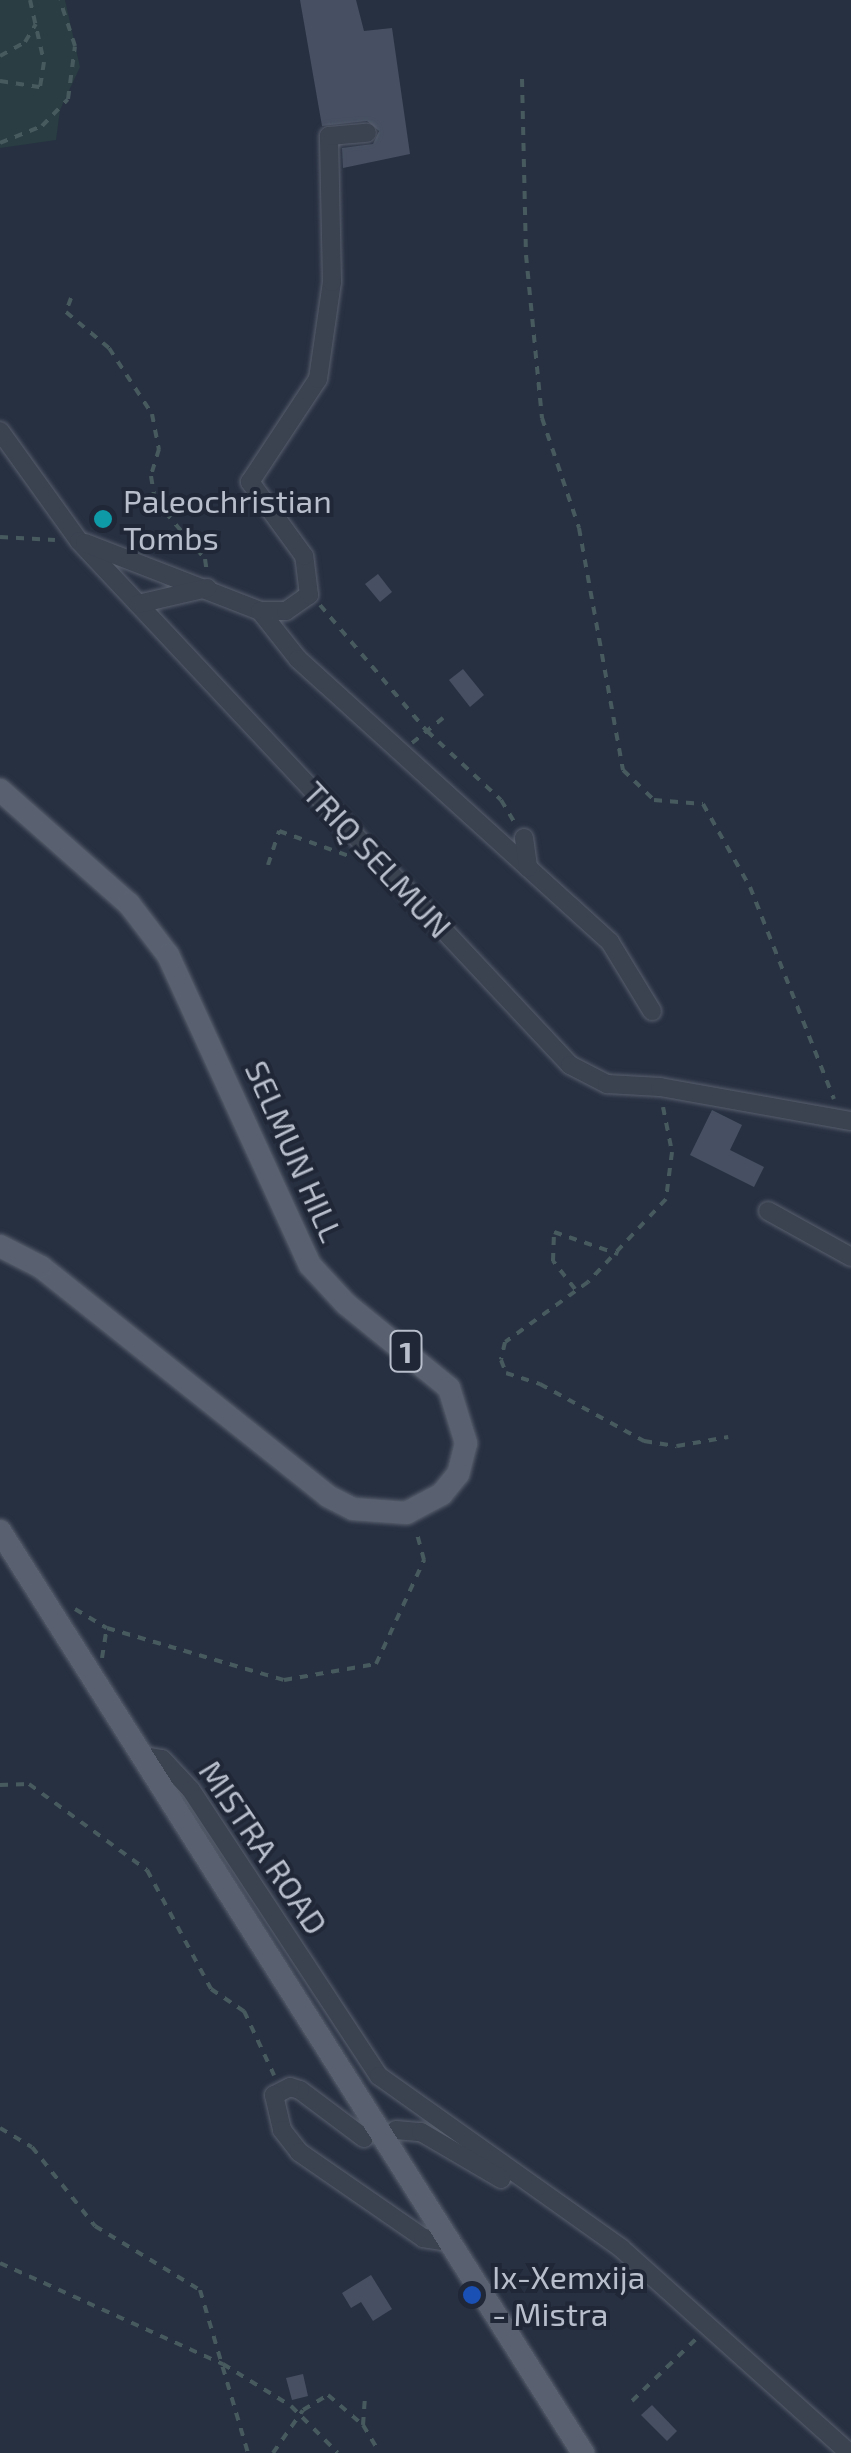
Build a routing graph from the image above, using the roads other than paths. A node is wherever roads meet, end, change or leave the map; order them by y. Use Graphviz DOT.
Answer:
graph roads {
  1 [pos="367,133"];
  2 [pos="0,431"];
  3 [pos="80,541"];
  4 [pos="208,588"];
  5 [pos="138,604"];
  6 [pos="260,610"];
  7 [pos="0,790"];
  8 [pos="524,838"];
  9 [pos="528,868"];
  10 [pos="652,1011"];
  11 [pos="846,1119"];
  12 [pos="768,1212"];
  13 [pos="0,1246"];
  14 [pos="851,1257"];
  15 [pos="0,1531"];
  16 [pos="138,1756"];
  17 [pos="396,2130"];
  18 [pos="364,2138"];
  19 [pos="454,2243"];
  20 [pos="622,2249"];
  21 [pos="583,2453"];
  22 [pos="849,2453"];
  1 -- 6 [label="street"];
  2 -- 3 [label="street, TRIQ SELMUN"];
  3 -- 4 [label="street"];
  3 -- 5 [label="street, TRIQ SELMUN"];
  4 -- 5 [label="street"];
  4 -- 6 [label="street"];
  5 -- 11 [label="street, TRIQ SELMUN"];
  6 -- 9 [label="street"];
  7 -- 13 [label="main road, SELMUN HILL / 1"];
  8 -- 9 [label="street"];
  9 -- 10 [label="street"];
  12 -- 14 [label="street"];
  15 -- 16 [label="main road"];
  16 -- 19 [label="main road, MISTRA ROAD"];
  16 -- 20 [label="street, MISTRA ROAD"];
  17 -- 20 [label="street, MISTRA ROAD"];
  18 -- 19 [label="street"];
  19 -- 21 [label="main road, MISTRA ROAD"];
  20 -- 22 [label="street, MISTRA ROAD"];
}
